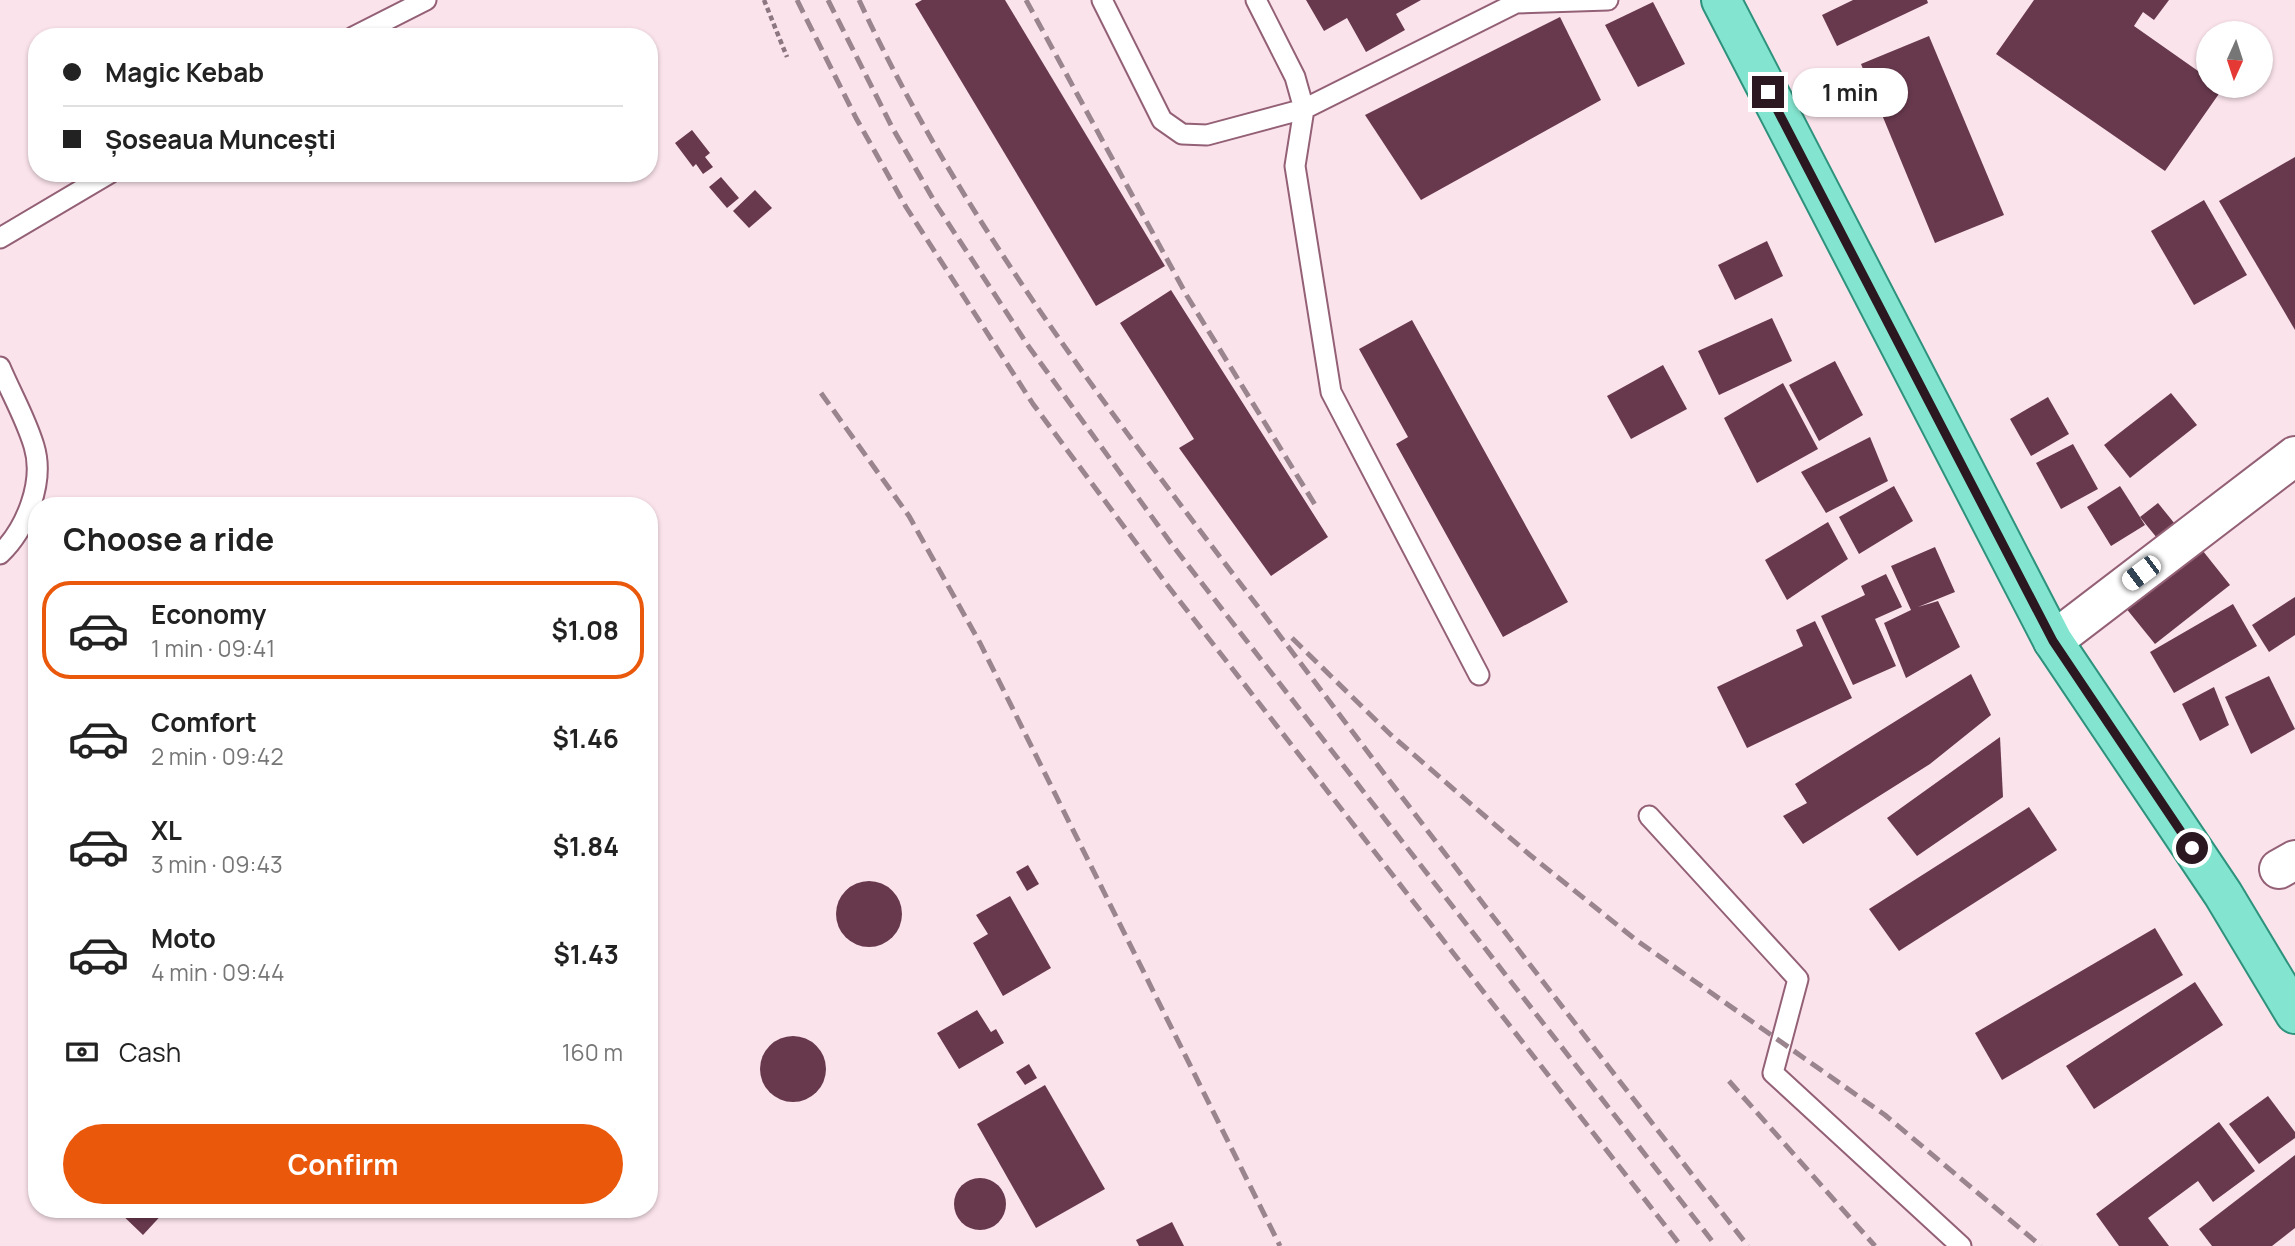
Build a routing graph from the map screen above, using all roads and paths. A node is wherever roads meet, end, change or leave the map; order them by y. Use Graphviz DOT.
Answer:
graph roads {
  1 [pos="426,0"];
  2 [pos="764,0"];
  3 [pos="1102,0"];
  4 [pos="1256,0"];
  5 [pos="1608,0"];
  6 [pos="1721,0"];
  7 [pos="371,28"];
  8 [pos="787,57"];
  9 [pos="1304,109"];
  10 [pos="95,182"];
  11 [pos="0,238"];
  12 [pos="0,367"];
  13 [pos="2295,456"];
  14 [pos="35,497"];
  15 [pos="28,514"];
  16 [pos="0,554"];
  17 [pos="2053,641"];
  18 [pos="1479,675"];
  19 [pos="1649,816"];
  20 [pos="2295,1014"];
  21 [pos="1961,1246"];
  1 -- 7 [label="lane"];
  2 -- 8 [label="path"];
  3 -- 9 [label="lane"];
  4 -- 9 [label="lane"];
  5 -- 9 [label="lane"];
  6 -- 17 [label="main road"];
  9 -- 18 [label="lane"];
  10 -- 11 [label="lane"];
  12 -- 14 [label="lane"];
  13 -- 17 [label="street"];
  15 -- 16 [label="lane"];
  17 -- 20 [label="main road"];
  19 -- 21 [label="lane"];
}
